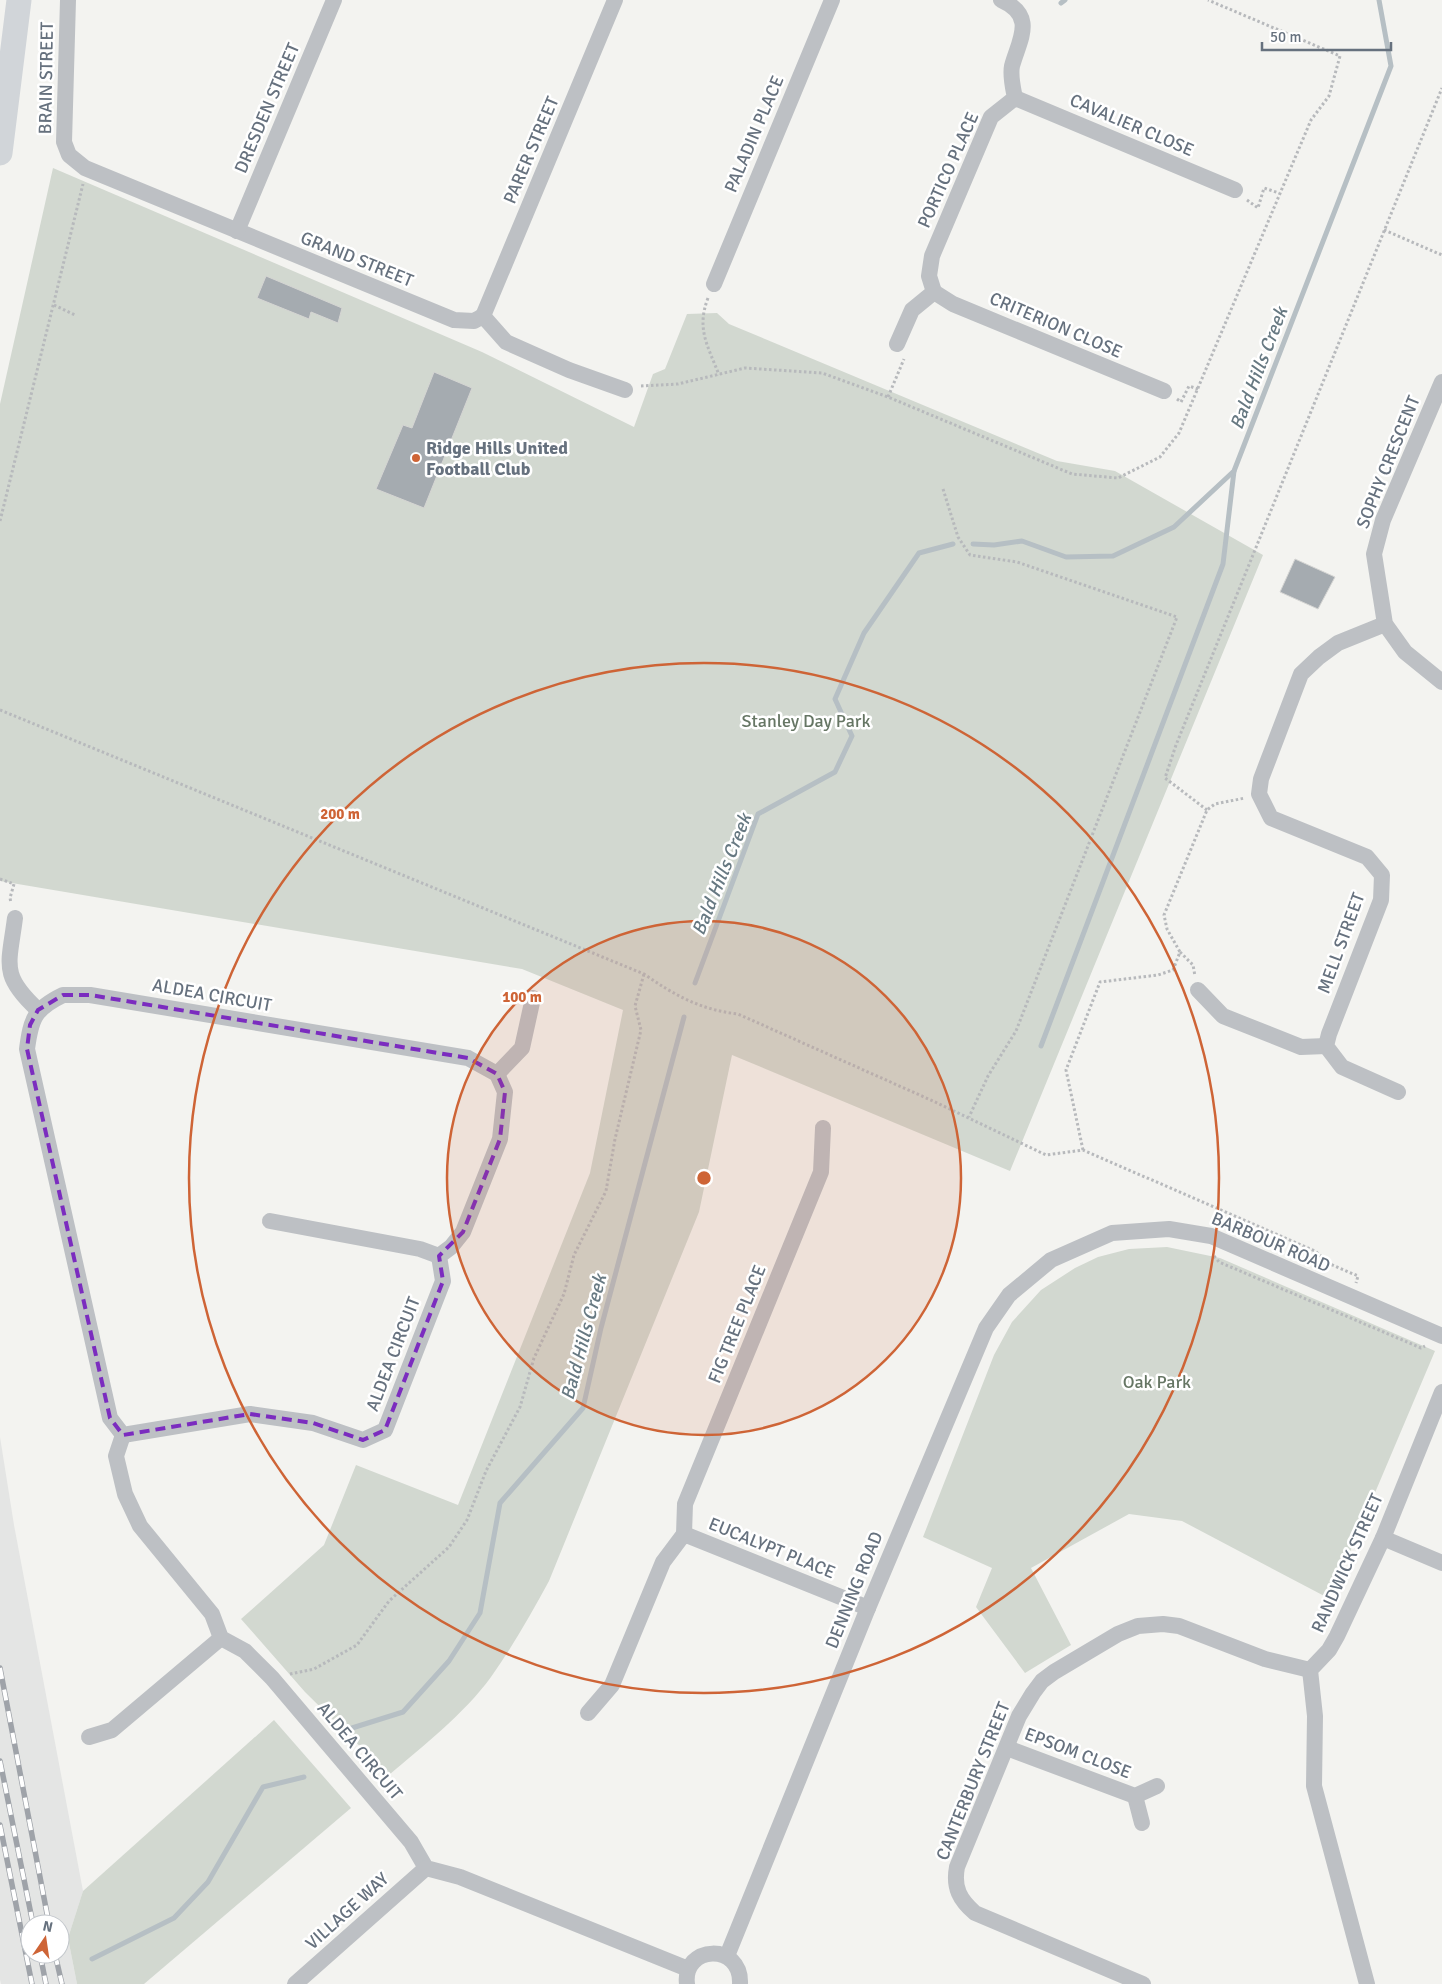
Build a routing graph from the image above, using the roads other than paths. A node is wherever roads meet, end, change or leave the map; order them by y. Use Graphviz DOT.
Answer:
graph roads {
  1 [pos="19,0"];
  2 [pos="68,0"];
  3 [pos="334,0"];
  4 [pos="615,0"];
  5 [pos="832,0"];
  6 [pos="1002,0"];
  7 [pos="1015,98"];
  8 [pos="0,153"];
  9 [pos="69,155"];
  10 [pos="1234,190"];
  11 [pos="237,231"];
  12 [pos="714,284"];
  13 [pos="934,292"];
  14 [pos="483,316"];
  15 [pos="898,340"];
  16 [pos="1442,382"];
  17 [pos="625,390"];
  18 [pos="1164,391"];
  19 [pos="1385,624"];
  20 [pos="1442,682"];
  21 [pos="15,918"];
  22 [pos="1198,990"];
  23 [pos="533,998"];
  24 [pos="38,1010"];
  25 [pos="1326,1046"];
  26 [pos="497,1074"];
  27 [pos="1398,1092"];
  28 [pos="823,1128"];
  29 [pos="270,1221"];
  30 [pos="439,1256"];
  31 [pos="1051,1260"];
  32 [pos="1442,1336"];
  33 [pos="1442,1392"];
  34 [pos="123,1435"];
  35 [pos="684,1534"];
  36 [pos="1382,1538"];
  37 [pos="1442,1563"];
  38 [pos="868,1608"];
  39 [pos="221,1638"];
  40 [pos="1310,1670"];
  41 [pos="588,1713"];
  42 [pos="89,1737"];
  43 [pos="1007,1748"];
  44 [pos="1157,1786"];
  45 [pos="1135,1796"];
  46 [pos="1142,1823"];
  47 [pos="426,1868"];
  48 [pos="727,1956"];
  49 [pos="688,1977"];
  50 [pos="295,1984"];
  51 [pos="740,1984"];
  52 [pos="1143,1984"];
  53 [pos="1367,1984"];
  1 -- 8 [label="highway"];
  2 -- 9 [label="street, BRAIN STREET"];
  3 -- 11 [label="street, DRESDEN STREET"];
  4 -- 14 [label="street, PARER STREET"];
  5 -- 12 [label="street, PALADIN PLACE"];
  6 -- 7 [label="street"];
  7 -- 10 [label="street, CAVALIER CLOSE"];
  7 -- 13 [label="street, PORTICO PLACE"];
  9 -- 11 [label="street, GRAND STREET"];
  11 -- 14 [label="street, GRAND STREET"];
  13 -- 15 [label="street"];
  13 -- 18 [label="street, CRITERION CLOSE"];
  14 -- 17 [label="street"];
  16 -- 19 [label="street, SOPHY CRESCENT"];
  19 -- 20 [label="street, SOPHY CRESCENT"];
  19 -- 25 [label="street, MELL STREET"];
  21 -- 24 [label="street"];
  22 -- 25 [label="street"];
  23 -- 26 [label="street"];
  24 -- 26 [label="street, ALDEA CIRCUIT"];
  24 -- 34 [label="street"];
  25 -- 27 [label="street"];
  26 -- 30 [label="street"];
  28 -- 35 [label="street, FIG TREE PLACE"];
  29 -- 30 [label="street"];
  30 -- 34 [label="street, ALDEA CIRCUIT"];
  31 -- 32 [label="street, BARBOUR ROAD"];
  31 -- 38 [label="street, DENNING ROAD"];
  33 -- 36 [label="street, RANDWICK STREET"];
  34 -- 39 [label="street"];
  35 -- 38 [label="street, EUCALYPT PLACE"];
  35 -- 41 [label="street, EUCALYPT PLACE"];
  36 -- 37 [label="street"];
  36 -- 40 [label="street, RANDWICK STREET"];
  38 -- 48 [label="street, DENNING ROAD"];
  39 -- 42 [label="street"];
  39 -- 47 [label="street, ALDEA CIRCUIT"];
  40 -- 43 [label="street, CANTERBURY STREET"];
  40 -- 53 [label="street"];
  43 -- 45 [label="street, EPSOM CLOSE"];
  43 -- 52 [label="street, CANTERBURY STREET"];
  44 -- 45 [label="street, EPSOM CLOSE"];
  45 -- 46 [label="street, EPSOM CLOSE"];
  47 -- 49 [label="street"];
  47 -- 50 [label="street, VILLAGE WAY"];
  48 -- 49 [label="street"];
  48 -- 51 [label="street"];
}
